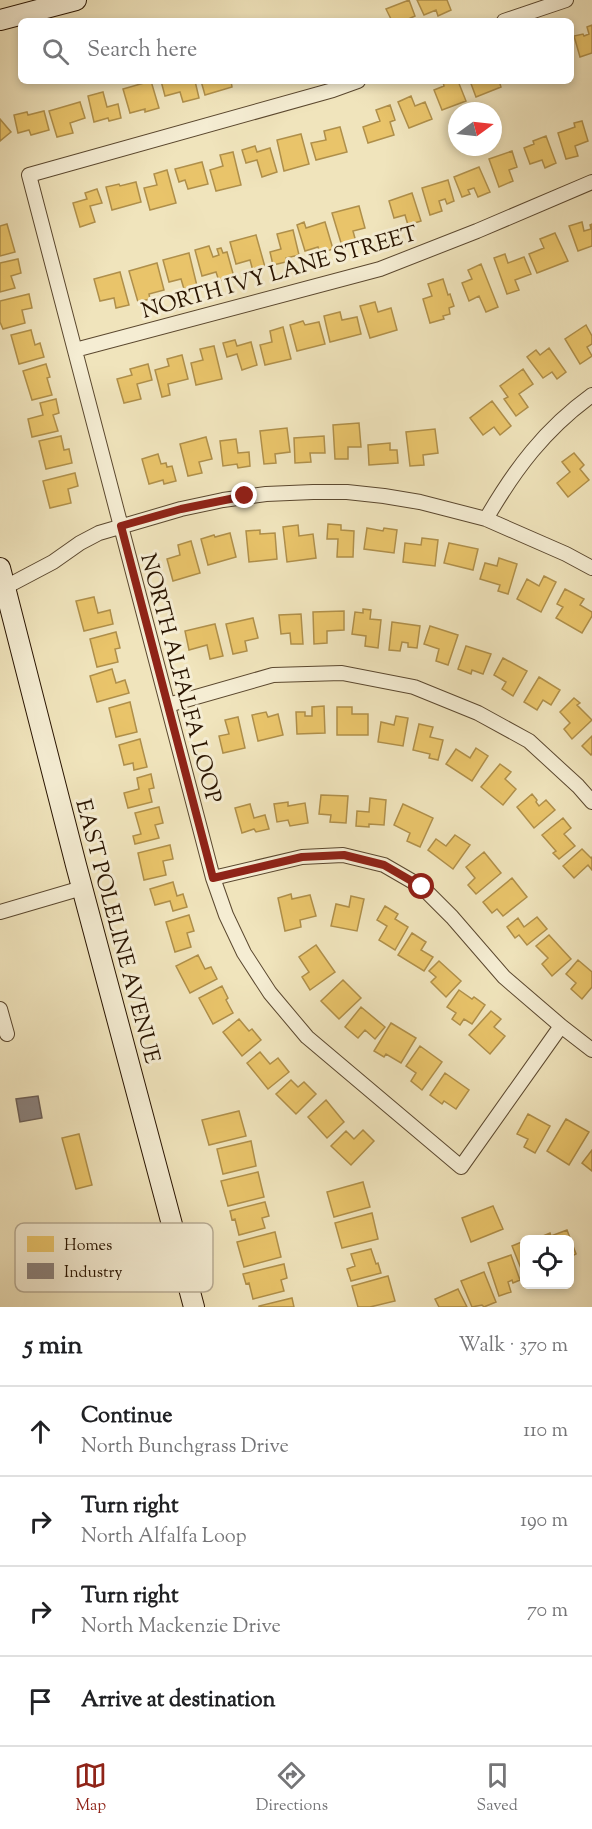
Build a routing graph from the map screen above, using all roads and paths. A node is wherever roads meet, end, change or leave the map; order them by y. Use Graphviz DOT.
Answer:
graph roads {
  1 [pos="76,0"];
  2 [pos="566,0"];
  3 [pos="9,15"];
  4 [pos="513,18"];
  5 [pos="350,84"];
  6 [pos="592,182"];
  7 [pos="75,351"];
  8 [pos="592,395"];
  9 [pos="486,519"];
  10 [pos="121,526"];
  11 [pos="0,568"];
  12 [pos="592,568"];
  13 [pos="3,589"];
  14 [pos="168,705"];
  15 [pos="592,801"];
  16 [pos="213,878"];
  17 [pos="82,888"];
  18 [pos="0,912"];
  19 [pos="0,1009"];
  20 [pos="561,1026"];
  21 [pos="7,1034"];
  22 [pos="592,1050"];
  23 [pos="172,1223"];
  24 [pos="190,1292"];
  25 [pos="194,1307"];
  1 -- 3 [label="main road"];
  2 -- 4 [label="street"];
  5 -- 7 [label="street, NORTH ALFALFA LOOP"];
  6 -- 7 [label="street, NORTH IVY LANE STREET"];
  7 -- 10 [label="street, NORTH ALFALFA LOOP"];
  8 -- 9 [label="street"];
  9 -- 10 [label="street"];
  9 -- 12 [label="street"];
  10 -- 13 [label="street"];
  10 -- 14 [label="street, NORTH ALFALFA LOOP"];
  11 -- 13 [label="main road, EAST POLELINE AVENUE"];
  13 -- 17 [label="main road, EAST POLELINE AVENUE"];
  14 -- 15 [label="street"];
  14 -- 16 [label="street, NORTH ALFALFA LOOP"];
  16 -- 20 [label="street"];
  16 -- 20 [label="street, NORTH ALFALFA LOOP"];
  17 -- 18 [label="street"];
  17 -- 23 [label="main road, EAST POLELINE AVENUE"];
  19 -- 21 [label="street"];
  20 -- 22 [label="street"];
  24 -- 25 [label="main road, EAST POLELINE AVENUE"];
}
